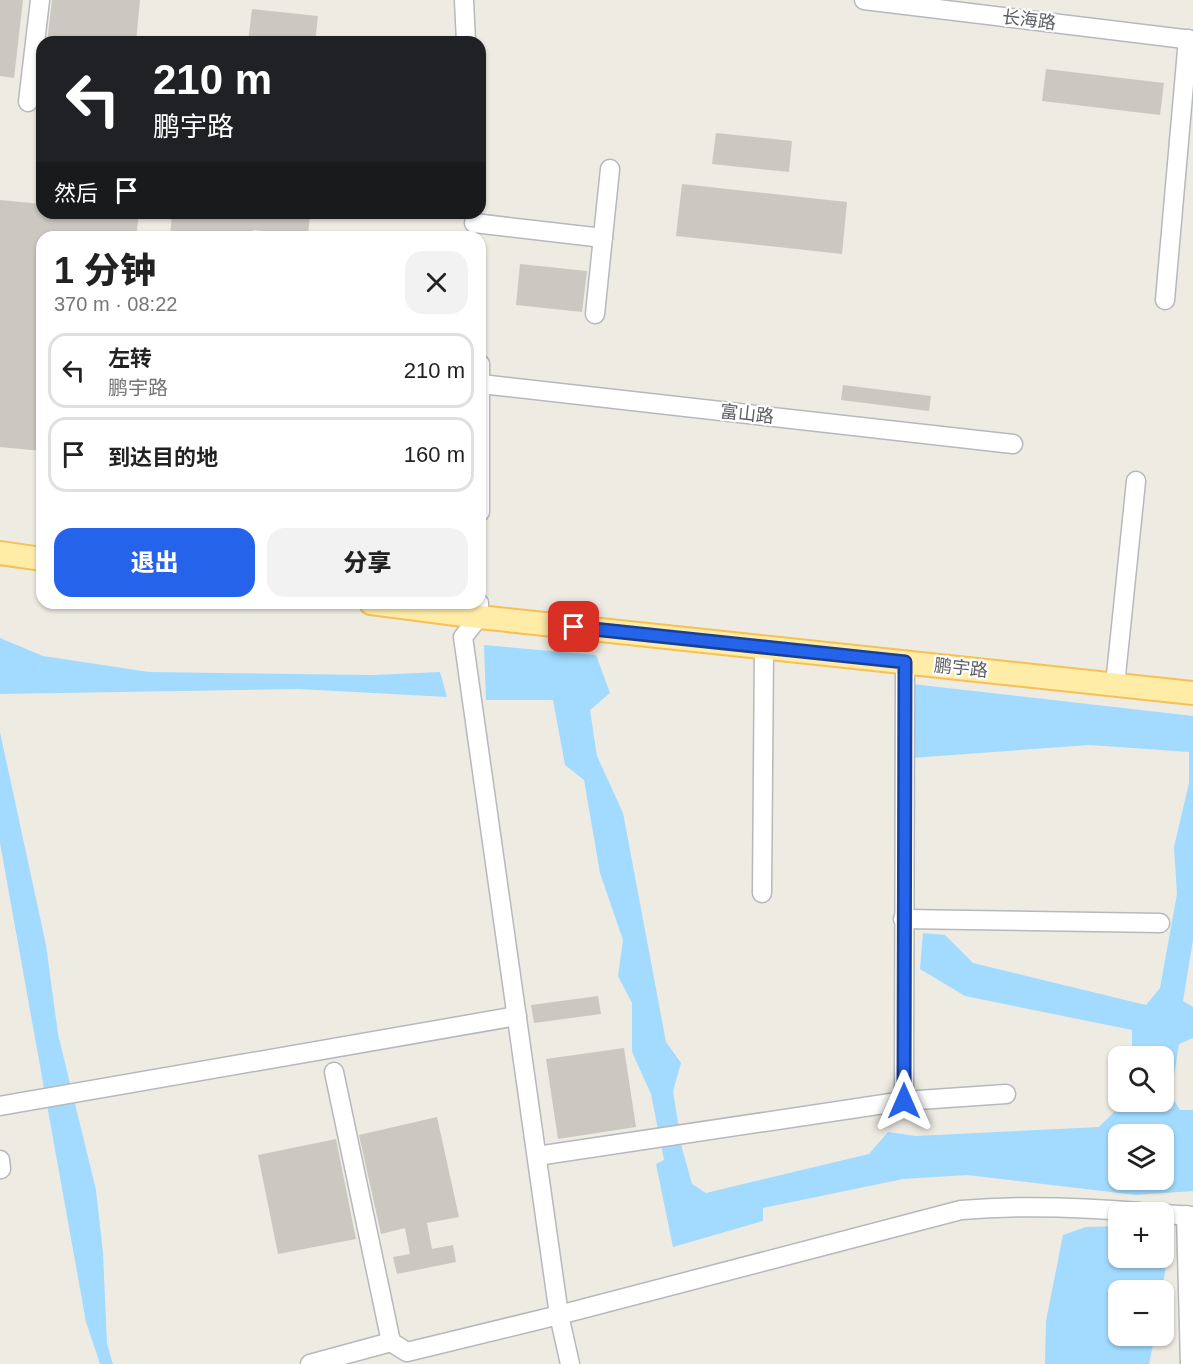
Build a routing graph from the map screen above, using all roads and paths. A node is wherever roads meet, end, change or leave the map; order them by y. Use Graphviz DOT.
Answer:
graph roads {
  1 [pos="40,0"];
  2 [pos="464,0"];
  3 [pos="864,0"];
  4 [pos="466,36"];
  5 [pos="1190,40"];
  6 [pos="28,102"];
  7 [pos="610,169"];
  8 [pos="474,224"];
  9 [pos="603,238"];
  10 [pos="1165,300"];
  11 [pos="595,314"];
  12 [pos="486,385"];
  13 [pos="1013,444"];
  14 [pos="1136,481"];
  15 [pos="0,553"];
  16 [pos="36,558"];
  17 [pos="464,609"];
  18 [pos="479,610"];
  19 [pos="765,647"];
  20 [pos="905,662"];
  21 [pos="1115,684"];
  22 [pos="1193,693"];
  23 [pos="762,893"];
  24 [pos="903,919"];
  25 [pos="1160,923"];
  26 [pos="517,1016"];
  27 [pos="334,1072"];
  28 [pos="1006,1094"];
  29 [pos="904,1101"];
  30 [pos="0,1106"];
  31 [pos="537,1156"];
  32 [pos="1108,1210"];
  33 [pos="1174,1215"];
  34 [pos="1189,1216"];
  35 [pos="559,1315"];
  36 [pos="391,1342"];
  37 [pos="310,1364"];
  38 [pos="570,1364"];
  39 [pos="1190,1364"];
  1 -- 6 [label="street"];
  2 -- 4 [label="street"];
  3 -- 5 [label="street, 长海路"];
  5 -- 10 [label="street"];
  7 -- 9 [label="street"];
  8 -- 9 [label="street"];
  9 -- 11 [label="street"];
  12 -- 13 [label="street, 富山路"];
  14 -- 21 [label="street"];
  15 -- 16 [label="main road"];
  17 -- 18 [label="main road, 鹏宇路"];
  18 -- 19 [label="main road, 鹏宇路"];
  18 -- 26 [label="street"];
  19 -- 20 [label="main road, 鹏宇路"];
  19 -- 23 [label="street"];
  20 -- 21 [label="main road, 鹏宇路"];
  20 -- 24 [label="street"];
  21 -- 22 [label="main road, 鹏宇路"];
  24 -- 25 [label="street"];
  24 -- 29 [label="street"];
  26 -- 30 [label="street"];
  26 -- 31 [label="street"];
  27 -- 36 [label="street"];
  28 -- 29 [label="street"];
  29 -- 31 [label="street"];
  31 -- 35 [label="street"];
  32 -- 35 [label="street"];
  33 -- 34 [label="street"];
  34 -- 39 [label="street"];
  35 -- 36 [label="street"];
  35 -- 38 [label="street"];
  36 -- 37 [label="street"];
}
